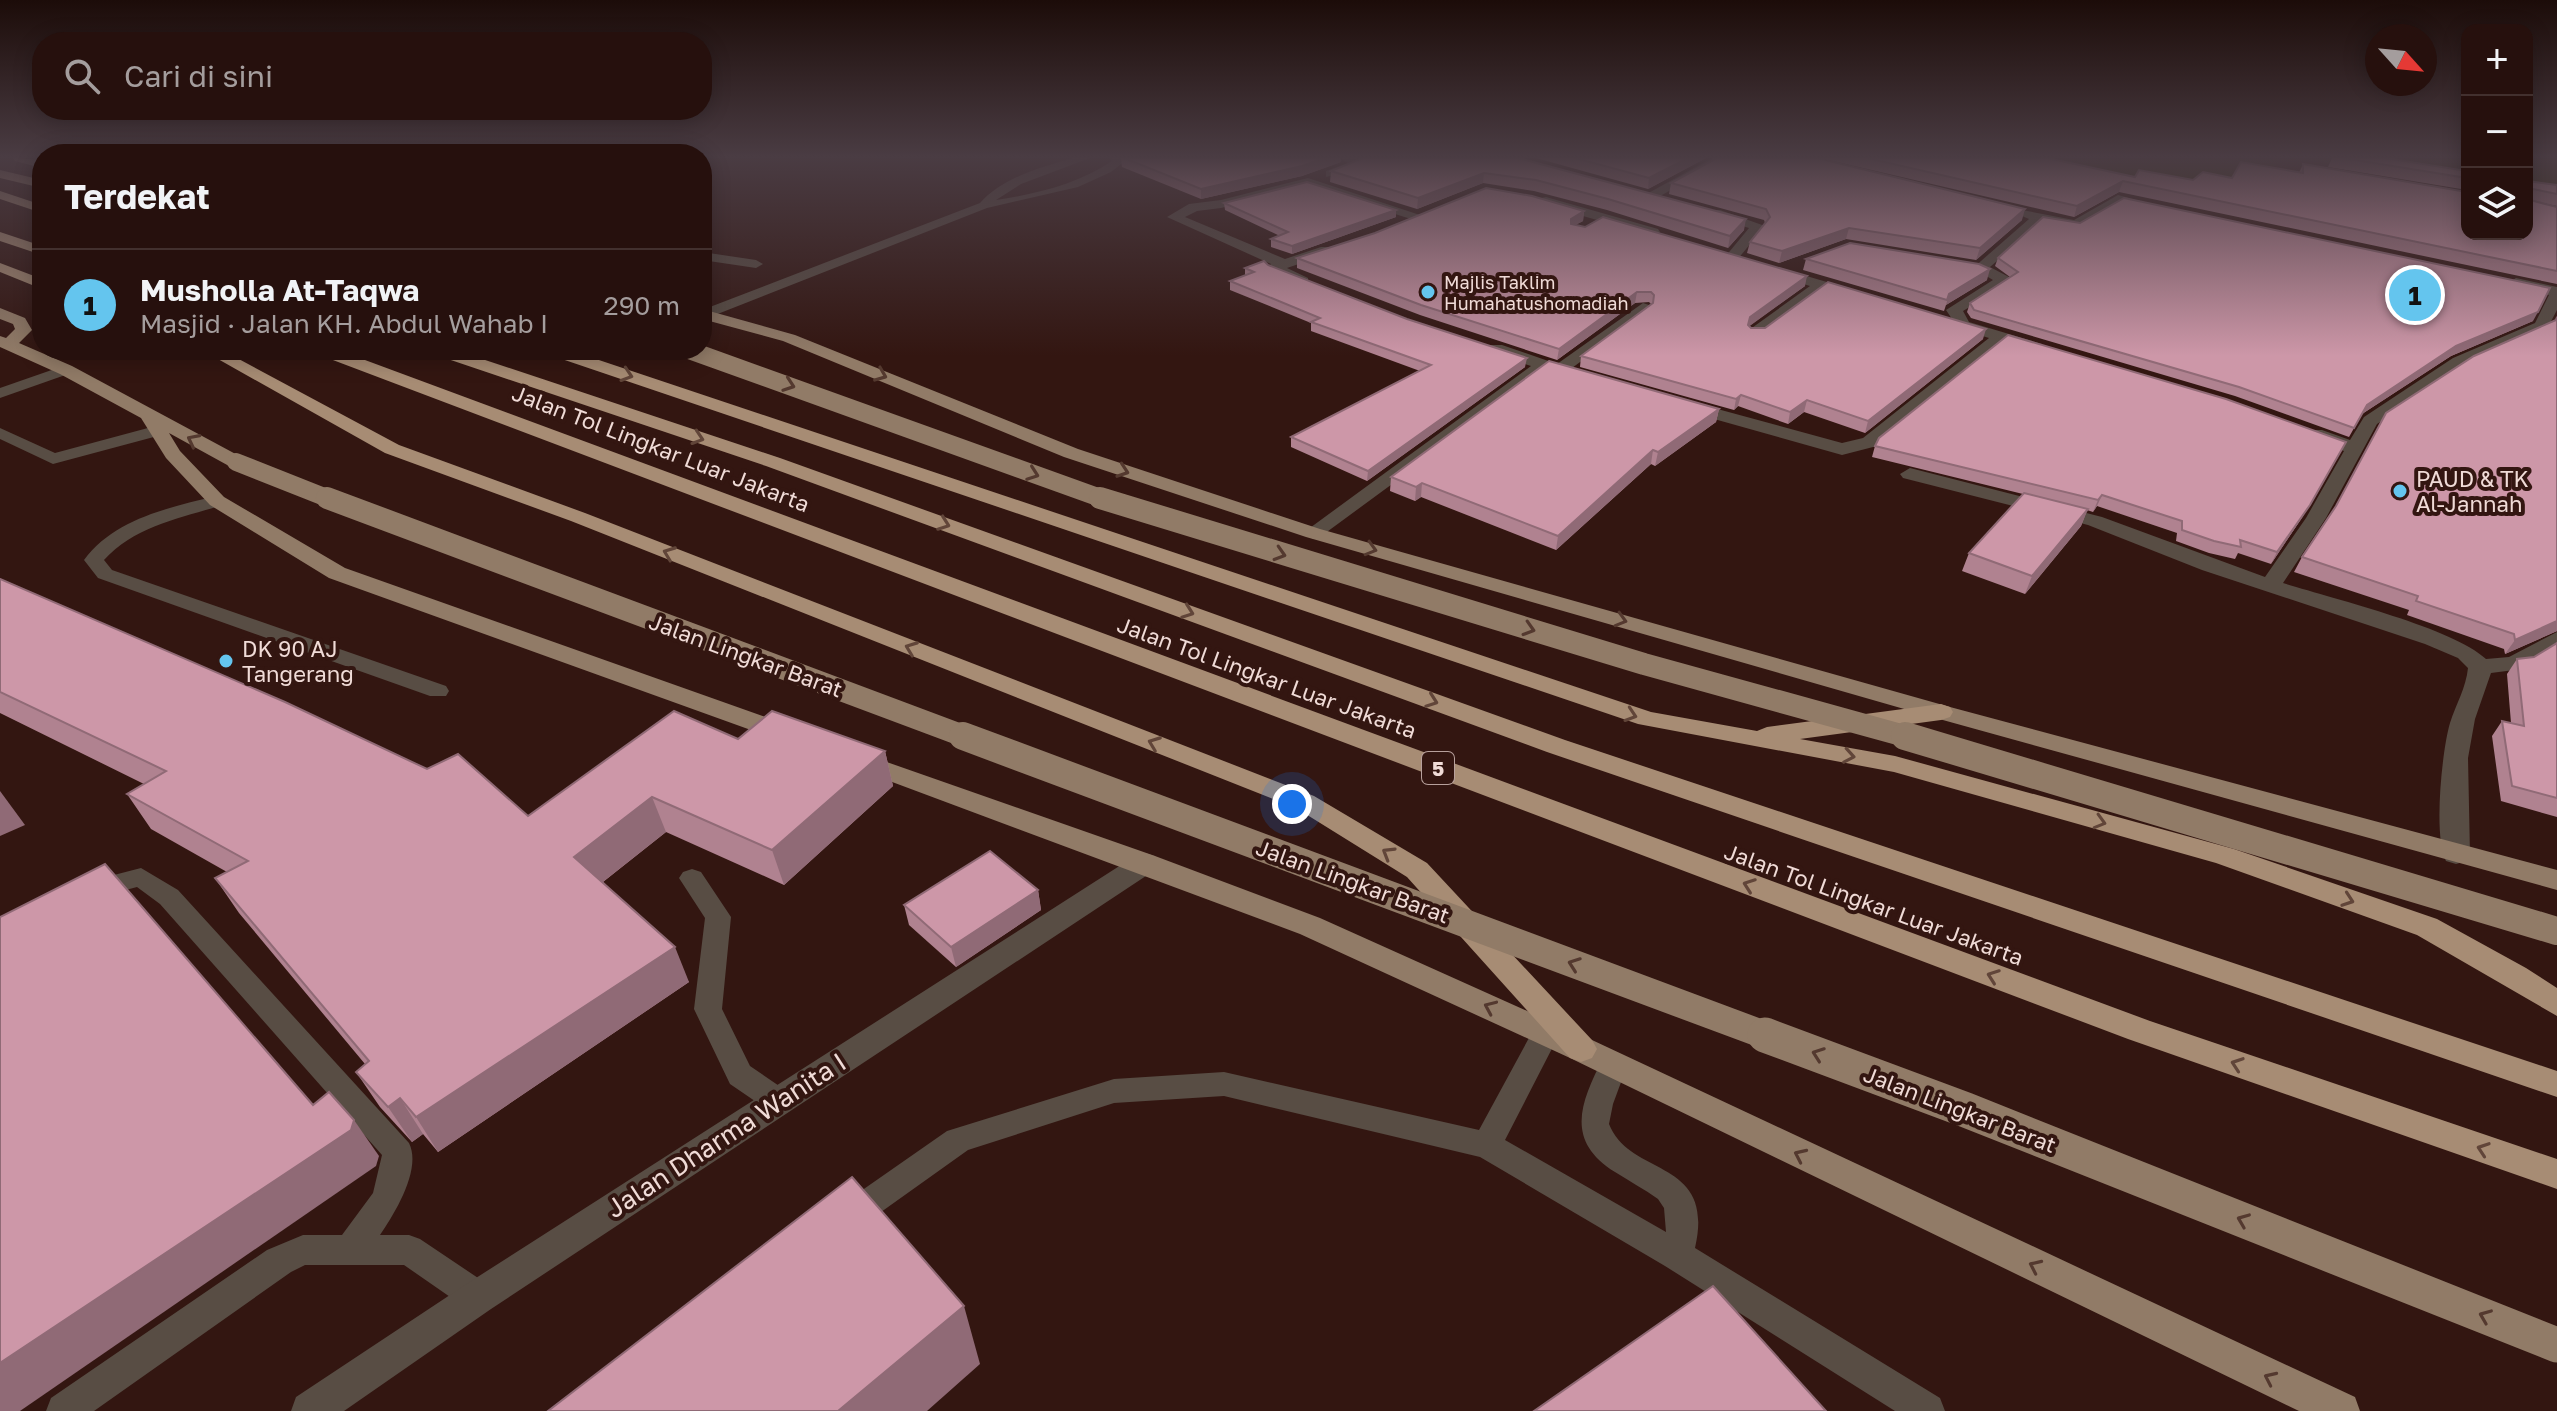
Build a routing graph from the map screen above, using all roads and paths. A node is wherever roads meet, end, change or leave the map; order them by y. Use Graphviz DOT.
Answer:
graph roads {
  1 [pos="936,224"];
  2 [pos="1190,224"];
  3 [pos="1401,224"];
  4 [pos="1629,224"];
  5 [pos="1751,224"];
  6 [pos="2030,224"];
  7 [pos="1393,227"];
  8 [pos="0,236"];
  9 [pos="1672,238"];
  10 [pos="1340,246"];
  11 [pos="32,247"];
  12 [pos="712,257"];
  13 [pos="1746,262"];
  14 [pos="1801,262"];
  15 [pos="756,264"];
  16 [pos="1284,264"];
  17 [pos="0,267"];
  18 [pos="2495,279"];
  19 [pos="32,280"];
  20 [pos="1821,285"];
  21 [pos="1317,286"];
  22 [pos="2557,293"];
  23 [pos="1864,297"];
  24 [pos="1643,308"];
  25 [pos="712,311"];
  26 [pos="0,313"];
  27 [pos="712,317"];
  28 [pos="1935,317"];
  29 [pos="1963,325"];
  30 [pos="1755,333"];
  31 [pos="2001,336"];
  32 [pos="9,340"];
  33 [pos="1473,341"];
  34 [pos="2046,350"];
  35 [pos="32,352"];
  36 [pos="712,358"];
  37 [pos="47,360"];
  38 [pos="228,360"];
  39 [pos="350,360"];
  40 [pos="469,360"];
  41 [pos="582,360"];
  42 [pos="1552,367"];
  43 [pos="66,370"];
  44 [pos="1589,379"];
  45 [pos="0,393"];
  46 [pos="1663,399"];
  47 [pos="154,424"];
  48 [pos="2297,428"];
  49 [pos="0,433"];
  50 [pos="2353,448"];
  51 [pos="1910,474"];
  52 [pos="217,501"];
  53 [pos="1313,533"];
  54 [pos="2271,585"];
  55 [pos="2557,639"];
  56 [pos="2480,667"];
  57 [pos="438,691"];
  58 [pos="1941,712"];
  59 [pos="1745,737"];
  60 [pos="2456,854"];
  61 [pos="1145,863"];
  62 [pos="2545,876"];
  63 [pos="692,878"];
  64 [pos="2557,896"];
  65 [pos="68,900"];
  66 [pos="2557,931"];
  67 [pos="2557,1004"];
  68 [pos="1546,1033"];
  69 [pos="1581,1049"];
  70 [pos="1613,1066"];
  71 [pos="2557,1084"];
  72 [pos="778,1101"];
  73 [pos="1487,1145"];
  74 [pos="2557,1174"];
  75 [pos="820,1237"];
  76 [pos="350,1250"];
  77 [pos="1677,1255"];
  78 [pos="478,1297"];
  79 [pos="2557,1345"];
  80 [pos="64,1411"];
  81 [pos="310,1411"];
  82 [pos="1927,1411"];
  83 [pos="2341,1411"];
  1 -- 25 [label="lane"];
  2 -- 16 [label="street"];
  3 -- 7 [label="street"];
  4 -- 9 [label="street"];
  5 -- 13 [label="street"];
  6 -- 29 [label="street"];
  8 -- 11 [label="highway"];
  10 -- 16 [label="street"];
  12 -- 15 [label="lane"];
  13 -- 14 [label="street"];
  13 -- 20 [label="street"];
  16 -- 21 [label="street"];
  17 -- 19 [label="highway"];
  18 -- 22 [label="street"];
  20 -- 23 [label="street"];
  20 -- 30 [label="street"];
  22 -- 50 [label="street"];
  24 -- 42 [label="street"];
  26 -- 32 [label="main road, Jalan Lingkar Barat"];
  27 -- 53 [label="main road, one-way"];
  28 -- 29 [label="street"];
  29 -- 31 [label="street"];
  31 -- 34 [label="street"];
  31 -- 46 [label="street"];
  32 -- 35 [label="main road, Jalan Lingkar Barat"];
  33 -- 42 [label="street"];
  36 -- 66 [label="main road, one-way, bridge"];
  37 -- 43 [label="main road, Jalan Lingkar Barat"];
  69 -- 38 [label="highway, one-way"];
  74 -- 39 [label="highway, Jalan Tol Lingkar Luar Jakarta / 5, one-way"];
  40 -- 71 [label="highway, Jalan Tol Lingkar Luar Jakarta, one-way"];
  41 -- 59 [label="highway, one-way"];
  42 -- 44 [label="street"];
  42 -- 53 [label="street"];
  43 -- 45 [label="lane"];
  43 -- 47 [label="main road, Jalan Lingkar Barat"];
  47 -- 49 [label="lane"];
  47 -- 52 [label="main road, Jalan Lingkar Barat"];
  79 -- 47 [label="main road, Jalan Lingkar Barat, one-way, bridge"];
  48 -- 50 [label="street"];
  50 -- 54 [label="street"];
  51 -- 54 [label="street"];
  52 -- 57 [label="lane"];
  52 -- 61 [label="main road, Jalan Lingkar Barat"];
  53 -- 58 [label="main road, one-way"];
  54 -- 56 [label="street"];
  55 -- 56 [label="street"];
  56 -- 60 [label="street"];
  58 -- 59 [label="highway"];
  58 -- 60 [label="main road"];
  59 -- 67 [label="highway, one-way"];
  60 -- 62 [label="main road"];
  68 -- 61 [label="main road, Jalan Lingkar Barat, one-way"];
  61 -- 72 [label="street, Jalan Dharma Wanita I"];
  62 -- 64 [label="main road"];
  63 -- 72 [label="lane"];
  65 -- 76 [label="lane"];
  68 -- 69 [label="main road, Jalan Lingkar Barat"];
  68 -- 73 [label="lane"];
  69 -- 70 [label="main road, Jalan Lingkar Barat"];
  70 -- 77 [label="lane"];
  83 -- 70 [label="main road, Jalan Lingkar Barat, one-way"];
  72 -- 78 [label="street, Jalan Dharma Wanita I"];
  73 -- 75 [label="lane"];
  73 -- 77 [label="lane"];
  76 -- 78 [label="lane"];
  76 -- 80 [label="lane"];
  77 -- 82 [label="lane"];
  78 -- 81 [label="street, Jalan Dharma Wanita I"];
}
